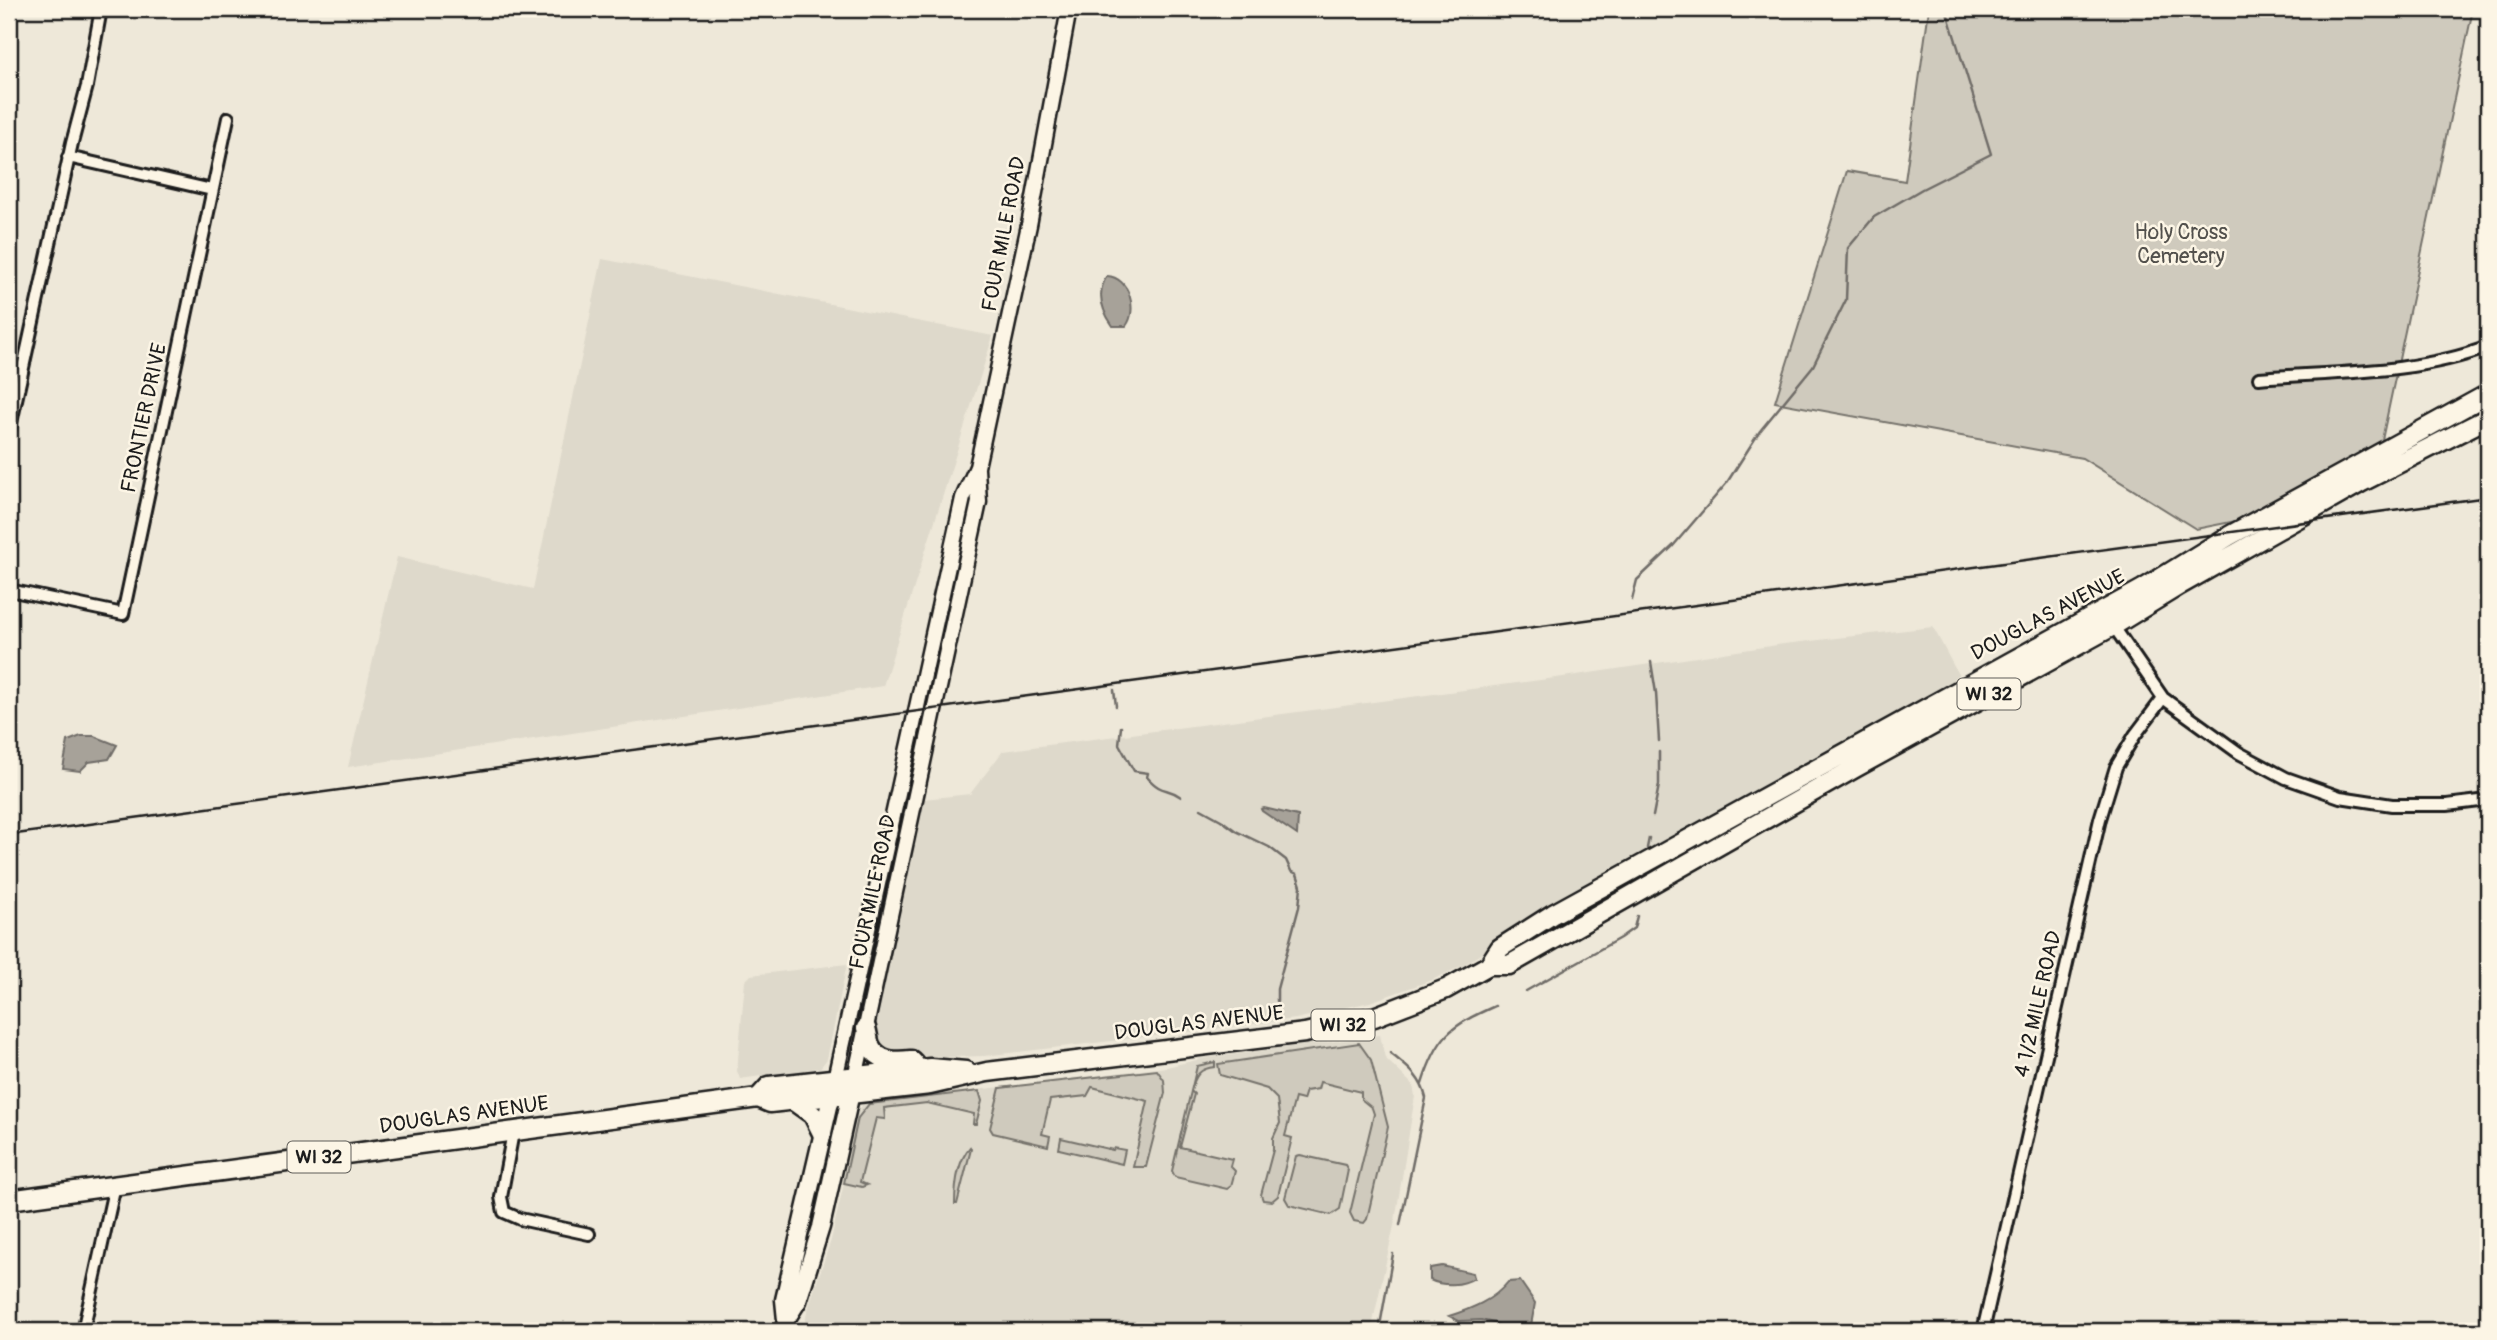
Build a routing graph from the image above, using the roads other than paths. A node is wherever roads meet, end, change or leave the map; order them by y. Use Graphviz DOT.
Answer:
graph roads {
  1 [pos="101,9"];
  2 [pos="1069,9"];
  3 [pos="228,118"];
  4 [pos="68,157"];
  5 [pos="212,190"];
  6 [pos="2488,346"];
  7 [pos="2259,377"];
  8 [pos="2488,394"];
  9 [pos="2488,418"];
  10 [pos="9,432"];
  11 [pos="977,467"];
  12 [pos="9,590"];
  13 [pos="2103,610"];
  14 [pos="2113,626"];
  15 [pos="2164,698"];
  16 [pos="2488,800"];
  17 [pos="1489,965"];
  18 [pos="866,1028"];
  19 [pos="922,1069"];
  20 [pos="986,1072"];
  21 [pos="853,1086"];
  22 [pos="833,1088"];
  23 [pos="758,1098"];
  24 [pos="792,1100"];
  25 [pos="513,1132"];
  26 [pos="822,1133"];
  27 [pos="115,1185"];
  28 [pos="9,1200"];
  29 [pos="589,1234"];
  30 [pos="785,1325"];
  31 [pos="83,1331"];
  32 [pos="1983,1331"];
  1 -- 4 [label="street"];
  2 -- 11 [label="street, FOUR MILE ROAD"];
  3 -- 5 [label="street"];
  4 -- 5 [label="street"];
  4 -- 10 [label="street"];
  5 -- 12 [label="street, FRONTIER DRIVE"];
  6 -- 7 [label="street"];
  8 -- 13 [label="main road, DOUGLAS AVENUE / WI 32"];
  9 -- 14 [label="main road, DOUGLAS AVENUE / WI 32"];
  11 -- 18 [label="street, FOUR MILE ROAD"];
  11 -- 22 [label="street, FOUR MILE ROAD"];
  13 -- 14 [label="street"];
  13 -- 17 [label="main road, DOUGLAS AVENUE / WI 32"];
  14 -- 15 [label="street"];
  14 -- 17 [label="main road, DOUGLAS AVENUE / WI 32"];
  15 -- 16 [label="street"];
  15 -- 32 [label="street, 4 1/2 MILE ROAD"];
  17 -- 20 [label="main road, DOUGLAS AVENUE / WI 32"];
  18 -- 19 [label="main road"];
  18 -- 21 [label="street, FOUR MILE ROAD"];
  19 -- 20 [label="main road, DOUGLAS AVENUE / WI 32"];
  19 -- 21 [label="main road, DOUGLAS AVENUE / WI 32"];
  20 -- 21 [label="main road, DOUGLAS AVENUE / WI 32"];
  21 -- 22 [label="main road, DOUGLAS AVENUE / WI 32"];
  21 -- 30 [label="main road, FOUR MILE ROAD"];
  22 -- 23 [label="main road, DOUGLAS AVENUE / WI 32"];
  22 -- 24 [label="main road, DOUGLAS AVENUE / WI 32"];
  22 -- 26 [label="main road, FOUR MILE ROAD"];
  23 -- 24 [label="main road, DOUGLAS AVENUE / WI 32"];
  23 -- 25 [label="main road, DOUGLAS AVENUE / WI 32"];
  24 -- 26 [label="main road"];
  25 -- 27 [label="main road, DOUGLAS AVENUE / WI 32"];
  25 -- 29 [label="street"];
  26 -- 30 [label="main road, FOUR MILE ROAD"];
  27 -- 28 [label="main road, DOUGLAS AVENUE / WI 32"];
  27 -- 31 [label="street"];
}
